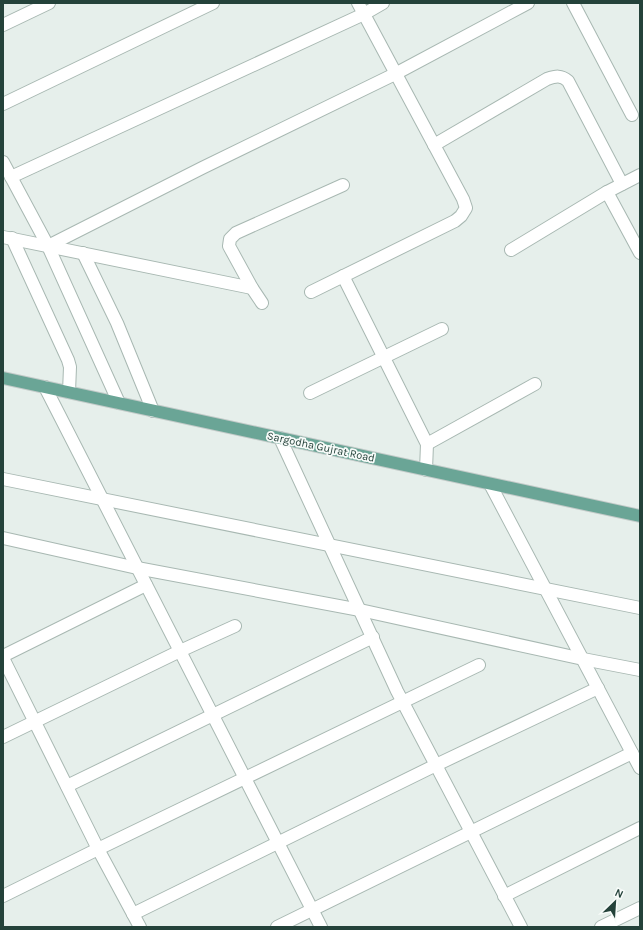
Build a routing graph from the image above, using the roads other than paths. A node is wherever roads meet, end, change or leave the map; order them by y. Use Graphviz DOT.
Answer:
graph roads {
  1 [pos="49,3"];
  2 [pos="213,3"];
  3 [pos="358,3"];
  4 [pos="383,3"];
  5 [pos="528,3"];
  6 [pos="573,3"];
  7 [pos="364,14"];
  8 [pos="3,25"];
  9 [pos="395,74"];
  10 [pos="3,104"];
  11 [pos="632,115"];
  12 [pos="434,145"];
  13 [pos="3,162"];
  14 [pos="640,175"];
  15 [pos="11,177"];
  16 [pos="622,184"];
  17 [pos="343,185"];
  18 [pos="607,192"];
  19 [pos="7,238"];
  20 [pos="48,246"];
  21 [pos="511,250"];
  22 [pos="83,253"];
  23 [pos="640,253"];
  24 [pos="343,276"];
  25 [pos="252,288"];
  26 [pos="311,292"];
  27 [pos="262,303"];
  28 [pos="442,329"];
  29 [pos="384,357"];
  30 [pos="3,378"];
  31 [pos="535,384"];
  32 [pos="45,388"];
  33 [pos="69,392"];
  34 [pos="310,393"];
  35 [pos="120,403"];
  36 [pos="153,411"];
  37 [pos="280,438"];
  38 [pos="427,444"];
  39 [pos="426,470"];
  40 [pos="3,479"];
  41 [pos="490,484"];
  42 [pos="103,500"];
  43 [pos="640,516"];
  44 [pos="3,538"];
  45 [pos="329,545"];
  46 [pos="137,568"];
  47 [pos="146,585"];
  48 [pos="545,588"];
  49 [pos="640,608"];
  50 [pos="360,610"];
  51 [pos="235,626"];
  52 [pos="373,637"];
  53 [pos="180,651"];
  54 [pos="3,657"];
  55 [pos="583,659"];
  56 [pos="479,665"];
  57 [pos="640,670"];
  58 [pos="598,688"];
  59 [pos="404,702"];
  60 [pos="213,715"];
  61 [pos="35,721"];
  62 [pos="3,737"];
  63 [pos="632,753"];
  64 [pos="436,765"];
  65 [pos="640,768"];
  66 [pos="245,778"];
  67 [pos="67,786"];
  68 [pos="640,828"];
  69 [pos="471,831"];
  70 [pos="278,843"];
  71 [pos="98,849"];
  72 [pos="3,896"];
  73 [pos="504,896"];
  74 [pos="640,908"];
  75 [pos="312,909"];
  76 [pos="133,914"];
  77 [pos="140,927"];
  78 [pos="277,927"];
  79 [pos="321,927"];
  80 [pos="521,927"];
  81 [pos="601,927"];
  1 -- 8 [label="street"];
  2 -- 10 [label="street"];
  3 -- 7 [label="street"];
  4 -- 7 [label="street"];
  5 -- 9 [label="street"];
  6 -- 11 [label="street"];
  7 -- 9 [label="street"];
  7 -- 15 [label="street"];
  9 -- 12 [label="street"];
  9 -- 20 [label="street"];
  12 -- 16 [label="street"];
  12 -- 24 [label="street"];
  13 -- 15 [label="street"];
  14 -- 16 [label="street"];
  15 -- 20 [label="street"];
  16 -- 18 [label="street"];
  17 -- 25 [label="street"];
  18 -- 21 [label="street"];
  18 -- 23 [label="street"];
  19 -- 20 [label="street"];
  19 -- 33 [label="street"];
  20 -- 22 [label="street"];
  20 -- 35 [label="street"];
  22 -- 25 [label="street"];
  22 -- 36 [label="street"];
  24 -- 26 [label="street"];
  24 -- 29 [label="street"];
  25 -- 27 [label="street"];
  28 -- 29 [label="street"];
  29 -- 34 [label="street"];
  29 -- 38 [label="street"];
  30 -- 32 [label="main road, Sargodha Gujrat Road"];
  31 -- 38 [label="street"];
  32 -- 33 [label="main road, Sargodha Gujrat Road"];
  32 -- 42 [label="street"];
  33 -- 35 [label="main road, Sargodha Gujrat Road"];
  35 -- 36 [label="main road, Sargodha Gujrat Road"];
  36 -- 37 [label="main road, Sargodha Gujrat Road"];
  37 -- 39 [label="main road, Sargodha Gujrat Road"];
  37 -- 45 [label="street"];
  38 -- 39 [label="street"];
  39 -- 41 [label="main road, Sargodha Gujrat Road"];
  40 -- 42 [label="street"];
  41 -- 43 [label="main road, Sargodha Gujrat Road"];
  41 -- 48 [label="street"];
  42 -- 45 [label="street"];
  42 -- 46 [label="street"];
  44 -- 46 [label="street"];
  45 -- 48 [label="street"];
  45 -- 50 [label="street"];
  46 -- 47 [label="street"];
  46 -- 50 [label="street"];
  47 -- 53 [label="street"];
  47 -- 54 [label="street"];
  48 -- 49 [label="street"];
  48 -- 55 [label="street"];
  50 -- 52 [label="street"];
  50 -- 55 [label="street"];
  51 -- 53 [label="street"];
  52 -- 59 [label="street"];
  52 -- 60 [label="street"];
  53 -- 60 [label="street"];
  53 -- 61 [label="street"];
  54 -- 61 [label="street"];
  55 -- 57 [label="street"];
  55 -- 58 [label="street"];
  56 -- 59 [label="street"];
  58 -- 63 [label="street"];
  58 -- 64 [label="street"];
  59 -- 64 [label="street"];
  59 -- 66 [label="street"];
  60 -- 66 [label="street"];
  60 -- 67 [label="street"];
  61 -- 62 [label="street"];
  61 -- 67 [label="street"];
  63 -- 65 [label="street"];
  63 -- 69 [label="street"];
  64 -- 69 [label="street"];
  64 -- 70 [label="street"];
  66 -- 70 [label="street"];
  66 -- 71 [label="street"];
  67 -- 71 [label="street"];
  68 -- 73 [label="street"];
  69 -- 73 [label="street"];
  69 -- 75 [label="street"];
  70 -- 75 [label="street"];
  70 -- 76 [label="street"];
  71 -- 72 [label="street"];
  71 -- 76 [label="street"];
  73 -- 80 [label="street"];
  74 -- 81 [label="street"];
  75 -- 78 [label="street"];
  75 -- 79 [label="street"];
  76 -- 77 [label="street"];
}
